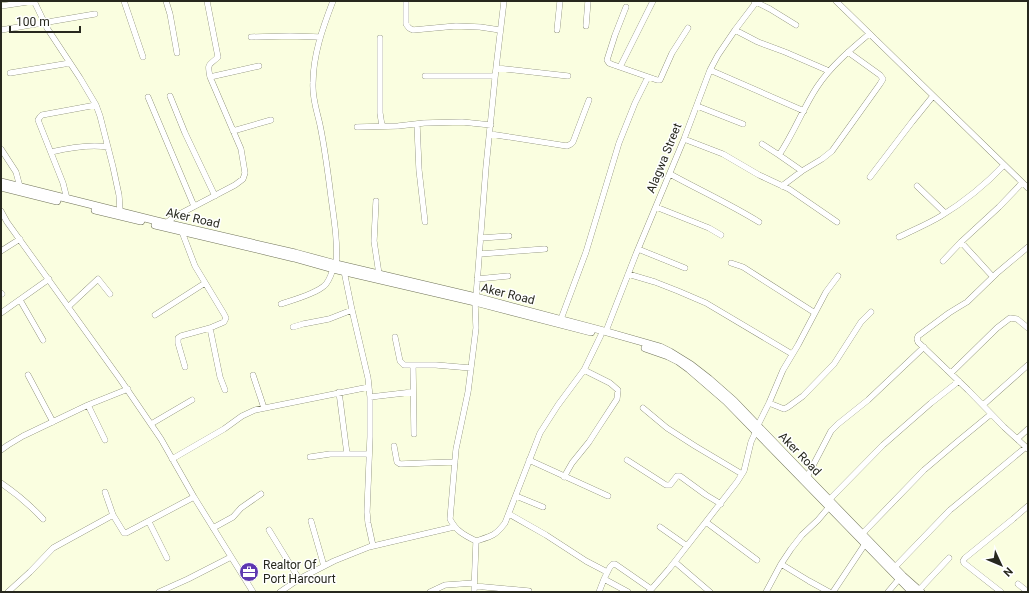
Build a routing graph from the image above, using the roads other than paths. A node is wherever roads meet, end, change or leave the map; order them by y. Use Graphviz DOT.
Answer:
graph roads {
  1 [pos="34,1"];
  2 [pos="124,1"];
  3 [pos="166,1"];
  4 [pos="207,1"];
  5 [pos="334,1"];
  6 [pos="406,1"];
  7 [pos="504,1"];
  8 [pos="560,1"];
  9 [pos="588,1"];
  10 [pos="653,1"];
  11 [pos="756,1"];
  12 [pos="836,1"];
  13 [pos="1,6"];
  14 [pos="626,7"];
  15 [pos="95,14"];
  16 [pos="44,23"];
  17 [pos="796,25"];
  18 [pos="586,26"];
  19 [pos="688,28"];
  20 [pos="1,30"];
  21 [pos="500,30"];
  22 [pos="557,30"];
  23 [pos="735,30"];
  24 [pos="869,34"];
  25 [pos="251,37"];
  26 [pos="320,38"];
  27 [pos="380,38"];
  28 [pos="848,52"];
  29 [pos="178,53"];
  30 [pos="143,57"];
  31 [pos="70,64"];
  32 [pos="259,66"];
  33 [pos="620,67"];
  34 [pos="496,68"];
  35 [pos="710,70"];
  36 [pos="829,71"];
  37 [pos="10,73"];
  38 [pos="425,76"];
  39 [pos="495,76"];
  40 [pos="568,76"];
  41 [pos="210,77"];
  42 [pos="648,77"];
  43 [pos="170,96"];
  44 [pos="933,96"];
  45 [pos="148,97"];
  46 [pos="589,100"];
  47 [pos="96,105"];
  48 [pos="696,106"];
  49 [pos="804,111"];
  50 [pos="271,120"];
  51 [pos="417,124"];
  52 [pos="743,124"];
  53 [pos="491,125"];
  54 [pos="382,126"];
  55 [pos="357,127"];
  56 [pos="233,130"];
  57 [pos="490,134"];
  58 [pos="684,139"];
  59 [pos="762,144"];
  60 [pos="108,147"];
  61 [pos="1,149"];
  62 [pos="51,152"];
  63 [pos="779,155"];
  64 [pos="1004,165"];
  65 [pos="802,171"];
  66 [pos="670,174"];
  67 [pos="870,177"];
  68 [pos="1,182"];
  69 [pos="1022,183"];
  70 [pos="782,186"];
  71 [pos="917,186"];
  72 [pos="20,187"];
  73 [pos="1,188"];
  74 [pos="1028,188"];
  75 [pos="215,196"];
  76 [pos="67,198"];
  77 [pos="376,201"];
  78 [pos="194,206"];
  79 [pos="94,207"];
  80 [pos="656,207"];
  81 [pos="1,211"];
  82 [pos="120,211"];
  83 [pos="944,213"];
  84 [pos="425,222"];
  85 [pos="759,222"];
  86 [pos="837,222"];
  87 [pos="166,223"];
  88 [pos="182,232"];
  89 [pos="721,235"];
  90 [pos="509,236"];
  91 [pos="899,237"];
  92 [pos="481,238"];
  93 [pos="20,239"];
  94 [pos="961,242"];
  95 [pos="1028,247"];
  96 [pos="545,249"];
  97 [pos="638,249"];
  98 [pos="1,251"];
  99 [pos="480,254"];
  100 [pos="306,259"];
  101 [pos="943,261"];
  102 [pos="731,263"];
  103 [pos="335,267"];
  104 [pos="686,268"];
  105 [pos="344,271"];
  106 [pos="379,274"];
  107 [pos="628,274"];
  108 [pos="508,276"];
  109 [pos="838,276"];
  110 [pos="993,277"];
  111 [pos="477,278"];
  112 [pos="49,279"];
  113 [pos="205,282"];
  114 [pos="110,294"];
  115 [pos="20,300"];
  116 [pos="476,300"];
  117 [pos="281,304"];
  118 [pos="68,307"];
  119 [pos="352,310"];
  120 [pos="871,312"];
  121 [pos="1,313"];
  122 [pos="815,313"];
  123 [pos="155,315"];
  124 [pos="561,319"];
  125 [pos="293,327"];
  126 [pos="210,328"];
  127 [pos="1028,328"];
  128 [pos="604,333"];
  129 [pos="395,338"];
  130 [pos="43,340"];
  131 [pos="924,347"];
  132 [pos="792,354"];
  133 [pos="413,365"];
  134 [pos="1028,365"];
  135 [pos="185,367"];
  136 [pos="471,368"];
  137 [pos="584,370"];
  138 [pos="951,373"];
  139 [pos="28,375"];
  140 [pos="253,375"];
  141 [pos="959,381"];
  142 [pos="369,387"];
  143 [pos="128,389"];
  144 [pos="225,390"];
  145 [pos="339,392"];
  146 [pos="413,392"];
  147 [pos="370,397"];
  148 [pos="192,400"];
  149 [pos="769,403"];
  150 [pos="88,405"];
  151 [pos="983,405"];
  152 [pos="264,408"];
  153 [pos="644,408"];
  154 [pos="991,414"];
  155 [pos="53,422"];
  156 [pos="150,424"];
  157 [pos="757,428"];
  158 [pos="1028,429"];
  159 [pos="414,434"];
  160 [pos="1017,439"];
  161 [pos="105,440"];
  162 [pos="394,446"];
  163 [pos="1027,448"];
  164 [pos="1,450"];
  165 [pos="346,454"];
  166 [pos="369,454"];
  167 [pos="310,457"];
  168 [pos="172,459"];
  169 [pos="529,460"];
  170 [pos="627,460"];
  171 [pos="455,462"];
  172 [pos="742,474"];
  173 [pos="564,477"];
  174 [pos="807,477"];
  175 [pos="1,483"];
  176 [pos="105,492"];
  177 [pos="261,494"];
  178 [pos="516,496"];
  179 [pos="608,496"];
  180 [pos="194,497"];
  181 [pos="829,503"];
  182 [pos="721,504"];
  183 [pos="1028,506"];
  184 [pos="543,507"];
  185 [pos="509,514"];
  186 [pos="113,515"];
  187 [pos="43,519"];
  188 [pos="311,521"];
  189 [pos="149,522"];
  190 [pos="706,522"];
  191 [pos="847,522"];
  192 [pos="454,527"];
  193 [pos="660,527"];
  194 [pos="213,528"];
  195 [pos="269,530"];
  196 [pos="863,533"];
  197 [pos="476,541"];
  198 [pos="865,544"];
  199 [pos="373,546"];
  200 [pos="686,546"];
  201 [pos="231,557"];
  202 [pos="167,558"];
  203 [pos="949,558"];
  204 [pos="757,560"];
  205 [pos="675,562"];
  206 [pos="782,564"];
  207 [pos="324,566"];
  208 [pos="895,567"];
  209 [pos="607,572"];
  210 [pos="299,579"];
  211 [pos="604,579"];
  212 [pos="899,579"];
  213 [pos="1018,584"];
  214 [pos="474,587"];
  215 [pos="650,590"];
  216 [pos="530,591"];
  217 [pos="917,591"];
  218 [pos="8,592"];
  219 [pos="159,592"];
  220 [pos="253,592"];
  221 [pos="280,592"];
  222 [pos="430,592"];
  223 [pos="599,592"];
  224 [pos="628,592"];
  225 [pos="710,592"];
  226 [pos="766,592"];
  227 [pos="829,592"];
  228 [pos="833,592"];
  229 [pos="888,592"];
  230 [pos="1001,592"];
  231 [pos="1028,592"];
  1 -- 13 [label="street"];
  1 -- 16 [label="street"];
  2 -- 30 [label="street"];
  3 -- 29 [label="street"];
  4 -- 41 [label="street"];
  5 -- 26 [label="street"];
  6 -- 21 [label="street"];
  7 -- 21 [label="street"];
  8 -- 22 [label="street"];
  9 -- 18 [label="street"];
  10 -- 33 [label="street"];
  11 -- 17 [label="street"];
  11 -- 23 [label="street, Alagwa Street"];
  12 -- 24 [label="street"];
  14 -- 33 [label="street"];
  15 -- 16 [label="street"];
  16 -- 20 [label="street"];
  16 -- 31 [label="street"];
  19 -- 42 [label="street"];
  21 -- 34 [label="street"];
  23 -- 35 [label="street, Alagwa Street"];
  23 -- 36 [label="street"];
  24 -- 28 [label="street"];
  24 -- 44 [label="street"];
  25 -- 26 [label="street"];
  26 -- 103 [label="street"];
  27 -- 54 [label="street"];
  28 -- 36 [label="street"];
  28 -- 65 [label="street"];
  31 -- 37 [label="street"];
  31 -- 47 [label="street"];
  32 -- 41 [label="street"];
  33 -- 42 [label="street"];
  34 -- 39 [label="street"];
  34 -- 40 [label="street"];
  35 -- 48 [label="street, Alagwa Street"];
  35 -- 49 [label="street"];
  36 -- 49 [label="street"];
  38 -- 39 [label="street"];
  39 -- 53 [label="street"];
  41 -- 56 [label="street"];
  42 -- 124 [label="street"];
  43 -- 75 [label="street"];
  44 -- 64 [label="street"];
  44 -- 67 [label="street"];
  45 -- 78 [label="street"];
  46 -- 57 [label="street"];
  47 -- 60 [label="street"];
  47 -- 62 [label="street"];
  48 -- 52 [label="street"];
  48 -- 58 [label="street, Alagwa Street"];
  49 -- 63 [label="street"];
  50 -- 56 [label="street"];
  51 -- 53 [label="street"];
  51 -- 54 [label="street"];
  51 -- 84 [label="street"];
  53 -- 57 [label="street"];
  54 -- 55 [label="street"];
  56 -- 75 [label="street"];
  57 -- 92 [label="street"];
  58 -- 66 [label="street, Alagwa Street"];
  58 -- 70 [label="street"];
  59 -- 63 [label="street"];
  60 -- 62 [label="street"];
  60 -- 82 [label="street"];
  61 -- 72 [label="street"];
  62 -- 76 [label="street"];
  63 -- 65 [label="street"];
  64 -- 69 [label="street"];
  64 -- 83 [label="street"];
  65 -- 70 [label="street"];
  66 -- 80 [label="street, Alagwa Street"];
  66 -- 85 [label="street"];
  68 -- 72 [label="street, Aker Road"];
  69 -- 74 [label="street"];
  69 -- 94 [label="street"];
  70 -- 86 [label="street"];
  71 -- 83 [label="street"];
  72 -- 76 [label="street, Aker Road"];
  73 -- 79 [label="street, Aker Road"];
  75 -- 78 [label="street"];
  76 -- 79 [label="street, Aker Road"];
  77 -- 106 [label="street"];
  78 -- 87 [label="street"];
  79 -- 82 [label="street, Aker Road"];
  79 -- 88 [label="street, Aker Road"];
  80 -- 89 [label="street"];
  80 -- 97 [label="street, Alagwa Street"];
  81 -- 93 [label="street"];
  82 -- 87 [label="street, Aker Road"];
  83 -- 91 [label="street"];
  87 -- 100 [label="street, Aker Road"];
  88 -- 100 [label="street, Aker Road"];
  88 -- 113 [label="street"];
  90 -- 92 [label="street"];
  92 -- 99 [label="street"];
  93 -- 98 [label="street"];
  93 -- 112 [label="street"];
  94 -- 101 [label="street"];
  94 -- 110 [label="street"];
  95 -- 110 [label="street"];
  96 -- 99 [label="street"];
  97 -- 104 [label="street"];
  97 -- 107 [label="street, Alagwa Street"];
  99 -- 111 [label="street"];
  100 -- 103 [label="street, Aker Road"];
  102 -- 122 [label="street"];
  103 -- 105 [label="street, Aker Road"];
  103 -- 106 [label="street, Aker Road"];
  103 -- 117 [label="street"];
  105 -- 116 [label="street, Aker Road"];
  105 -- 119 [label="street"];
  106 -- 116 [label="street, Aker Road"];
  107 -- 128 [label="street, Alagwa Street"];
  107 -- 132 [label="street"];
  108 -- 111 [label="street"];
  109 -- 122 [label="street"];
  110 -- 131 [label="street"];
  111 -- 116 [label="street"];
  112 -- 115 [label="street"];
  112 -- 118 [label="street"];
  113 -- 123 [label="street"];
  113 -- 126 [label="street"];
  114 -- 118 [label="street"];
  115 -- 121 [label="street"];
  115 -- 130 [label="street"];
  116 -- 124 [label="street, Aker Road"];
  116 -- 128 [label="street, Aker Road"];
  116 -- 136 [label="street"];
  118 -- 143 [label="street"];
  119 -- 125 [label="street"];
  119 -- 142 [label="street"];
  120 -- 149 [label="street"];
  122 -- 132 [label="street"];
  124 -- 128 [label="street, Aker Road"];
  126 -- 135 [label="street"];
  126 -- 144 [label="street"];
  127 -- 138 [label="street"];
  128 -- 137 [label="street, Alagwa Street"];
  128 -- 157 [label="street, Aker Road"];
  129 -- 133 [label="street"];
  131 -- 138 [label="street"];
  131 -- 174 [label="street"];
  132 -- 149 [label="street"];
  133 -- 136 [label="street"];
  133 -- 146 [label="street"];
  134 -- 151 [label="street"];
  136 -- 171 [label="street"];
  137 -- 169 [label="street, Alagwa Street"];
  137 -- 173 [label="street"];
  138 -- 141 [label="street"];
  139 -- 155 [label="street"];
  140 -- 152 [label="street"];
  141 -- 151 [label="street"];
  141 -- 181 [label="street"];
  142 -- 145 [label="street"];
  142 -- 147 [label="street"];
  143 -- 150 [label="street"];
  143 -- 156 [label="street"];
  145 -- 152 [label="street"];
  145 -- 165 [label="street"];
  146 -- 147 [label="street"];
  146 -- 159 [label="street"];
  147 -- 166 [label="street"];
  148 -- 156 [label="street"];
  149 -- 157 [label="street"];
  150 -- 155 [label="street"];
  150 -- 161 [label="street"];
  151 -- 154 [label="street"];
  152 -- 168 [label="street"];
  153 -- 172 [label="street"];
  154 -- 160 [label="street"];
  154 -- 196 [label="street"];
  155 -- 164 [label="street"];
  156 -- 168 [label="street"];
  157 -- 172 [label="street"];
  157 -- 174 [label="street, Aker Road"];
  157 -- 181 [label="street, Aker Road"];
  158 -- 160 [label="street"];
  160 -- 163 [label="street"];
  162 -- 171 [label="street"];
  163 -- 208 [label="street"];
  165 -- 166 [label="street"];
  165 -- 167 [label="street"];
  166 -- 199 [label="street"];
  168 -- 180 [label="street"];
  169 -- 173 [label="street"];
  169 -- 178 [label="street, Alagwa Street"];
  170 -- 182 [label="street"];
  171 -- 192 [label="street"];
  172 -- 182 [label="street"];
  173 -- 179 [label="street"];
  174 -- 181 [label="street, Aker Road"];
  175 -- 187 [label="street"];
  176 -- 186 [label="street"];
  177 -- 194 [label="street"];
  178 -- 184 [label="street"];
  178 -- 185 [label="street, Alagwa Street"];
  180 -- 189 [label="street"];
  180 -- 194 [label="street"];
  181 -- 191 [label="street, Aker Road"];
  181 -- 206 [label="street"];
  182 -- 190 [label="street"];
  183 -- 230 [label="street"];
  185 -- 197 [label="street, Alagwa Street"];
  185 -- 209 [label="street"];
  186 -- 189 [label="street"];
  186 -- 218 [label="street"];
  188 -- 207 [label="street"];
  189 -- 202 [label="street"];
  190 -- 200 [label="street"];
  190 -- 204 [label="street"];
  191 -- 196 [label="street, Aker Road"];
  191 -- 198 [label="street, Aker Road"];
  192 -- 197 [label="street"];
  192 -- 199 [label="street"];
  193 -- 200 [label="street"];
  194 -- 201 [label="street"];
  195 -- 210 [label="street"];
  196 -- 208 [label="street, Aker Road"];
  197 -- 214 [label="street"];
  198 -- 212 [label="street, Aker Road"];
  198 -- 228 [label="street"];
  199 -- 207 [label="street"];
  200 -- 205 [label="street"];
  201 -- 219 [label="street"];
  201 -- 220 [label="street"];
  203 -- 217 [label="street"];
  205 -- 215 [label="street"];
  205 -- 225 [label="street"];
  206 -- 226 [label="street"];
  206 -- 227 [label="street"];
  207 -- 210 [label="street"];
  208 -- 217 [label="street, Aker Road"];
  209 -- 211 [label="street"];
  209 -- 215 [label="street"];
  210 -- 221 [label="street"];
  211 -- 223 [label="street"];
  211 -- 224 [label="street"];
  212 -- 217 [label="street, Aker Road"];
  212 -- 229 [label="street"];
  213 -- 231 [label="street"];
  214 -- 216 [label="street"];
  214 -- 222 [label="street"];
}
